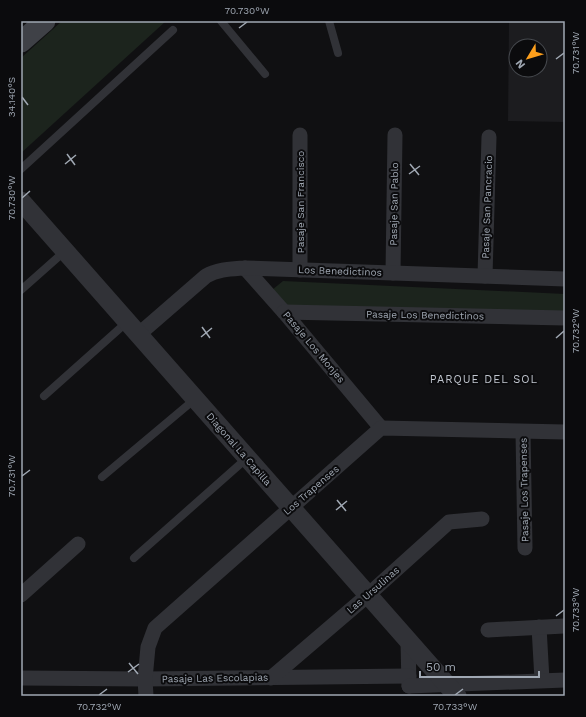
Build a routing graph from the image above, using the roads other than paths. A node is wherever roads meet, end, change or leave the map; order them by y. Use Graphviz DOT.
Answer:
graph roads {
  1 [pos="45,21"];
  2 [pos="221,21"];
  3 [pos="329,21"];
  4 [pos="173,30"];
  5 [pos="21,42"];
  6 [pos="338,54"];
  7 [pos="265,74"];
  8 [pos="300,135"];
  9 [pos="395,135"];
  10 [pos="489,137"];
  11 [pos="21,169"];
  12 [pos="21,201"];
  13 [pos="65,251"];
  14 [pos="245,268"];
  15 [pos="300,270"];
  16 [pos="393,273"];
  17 [pos="485,276"];
  18 [pos="565,279"];
  19 [pos="21,290"];
  20 [pos="284,312"];
  21 [pos="565,318"];
  22 [pos="133,328"];
  23 [pos="44,396"];
  24 [pos="194,399"];
  25 [pos="381,428"];
  26 [pos="523,432"];
  27 [pos="565,432"];
  28 [pos="247,458"];
  29 [pos="102,477"];
  30 [pos="291,508"];
  31 [pos="482,519"];
  32 [pos="78,544"];
  33 [pos="525,548"];
  34 [pos="134,558"];
  35 [pos="21,595"];
  36 [pos="368,595"];
  37 [pos="564,626"];
  38 [pos="539,627"];
  39 [pos="488,630"];
  40 [pos="408,641"];
  41 [pos="21,678"];
  42 [pos="271,678"];
  43 [pos="145,679"];
  44 [pos="542,680"];
  45 [pos="565,680"];
  46 [pos="409,686"];
  47 [pos="451,690"];
  48 [pos="146,696"];
  1 -- 5 [label="main road"];
  2 -- 7 [label="lane"];
  3 -- 6 [label="lane"];
  4 -- 11 [label="lane"];
  8 -- 15 [label="street, Pasaje San Francisco"];
  9 -- 16 [label="street, Pasaje San Pablo"];
  10 -- 17 [label="street, Pasaje San Pancracio"];
  12 -- 13 [label="street, Diagonal La Capilla"];
  13 -- 19 [label="lane"];
  13 -- 22 [label="street, Diagonal La Capilla"];
  14 -- 15 [label="street, Los Benedictinos"];
  14 -- 20 [label="street, Pasaje Los Monjes"];
  14 -- 22 [label="street, Los Benedictinos"];
  15 -- 16 [label="street, Los Benedictinos"];
  16 -- 17 [label="street, Los Benedictinos"];
  17 -- 18 [label="street, Los Benedictinos"];
  20 -- 21 [label="street, Pasaje Los Benedictinos"];
  20 -- 25 [label="street, Pasaje Los Monjes"];
  22 -- 23 [label="lane"];
  22 -- 24 [label="street, Diagonal La Capilla"];
  24 -- 28 [label="street, Diagonal La Capilla"];
  24 -- 29 [label="lane"];
  25 -- 26 [label="street"];
  25 -- 30 [label="street, Los Trapenses"];
  26 -- 27 [label="street"];
  26 -- 33 [label="street, Pasaje Los Trapenses"];
  28 -- 30 [label="street, Diagonal La Capilla"];
  28 -- 34 [label="lane"];
  30 -- 36 [label="street, Diagonal La Capilla"];
  30 -- 43 [label="street, Los Trapenses"];
  31 -- 36 [label="street, Las Ursulinas"];
  32 -- 35 [label="street"];
  36 -- 40 [label="street, Diagonal La Capilla"];
  36 -- 42 [label="street, Las Ursulinas"];
  37 -- 38 [label="street"];
  38 -- 39 [label="street"];
  38 -- 44 [label="street"];
  40 -- 46 [label="street"];
  40 -- 47 [label="street, Diagonal La Capilla"];
  41 -- 43 [label="street, Pasaje Las Escolapias"];
  42 -- 43 [label="street, Pasaje Las Escolapias"];
  42 -- 46 [label="street, Pasaje Las Escolapias"];
  43 -- 48 [label="street, Los Trapenses"];
  44 -- 45 [label="street, Pasaje Las Escolapias"];
  44 -- 47 [label="street, Pasaje Las Escolapias"];
  46 -- 47 [label="street, Pasaje Las Escolapias"];
}
